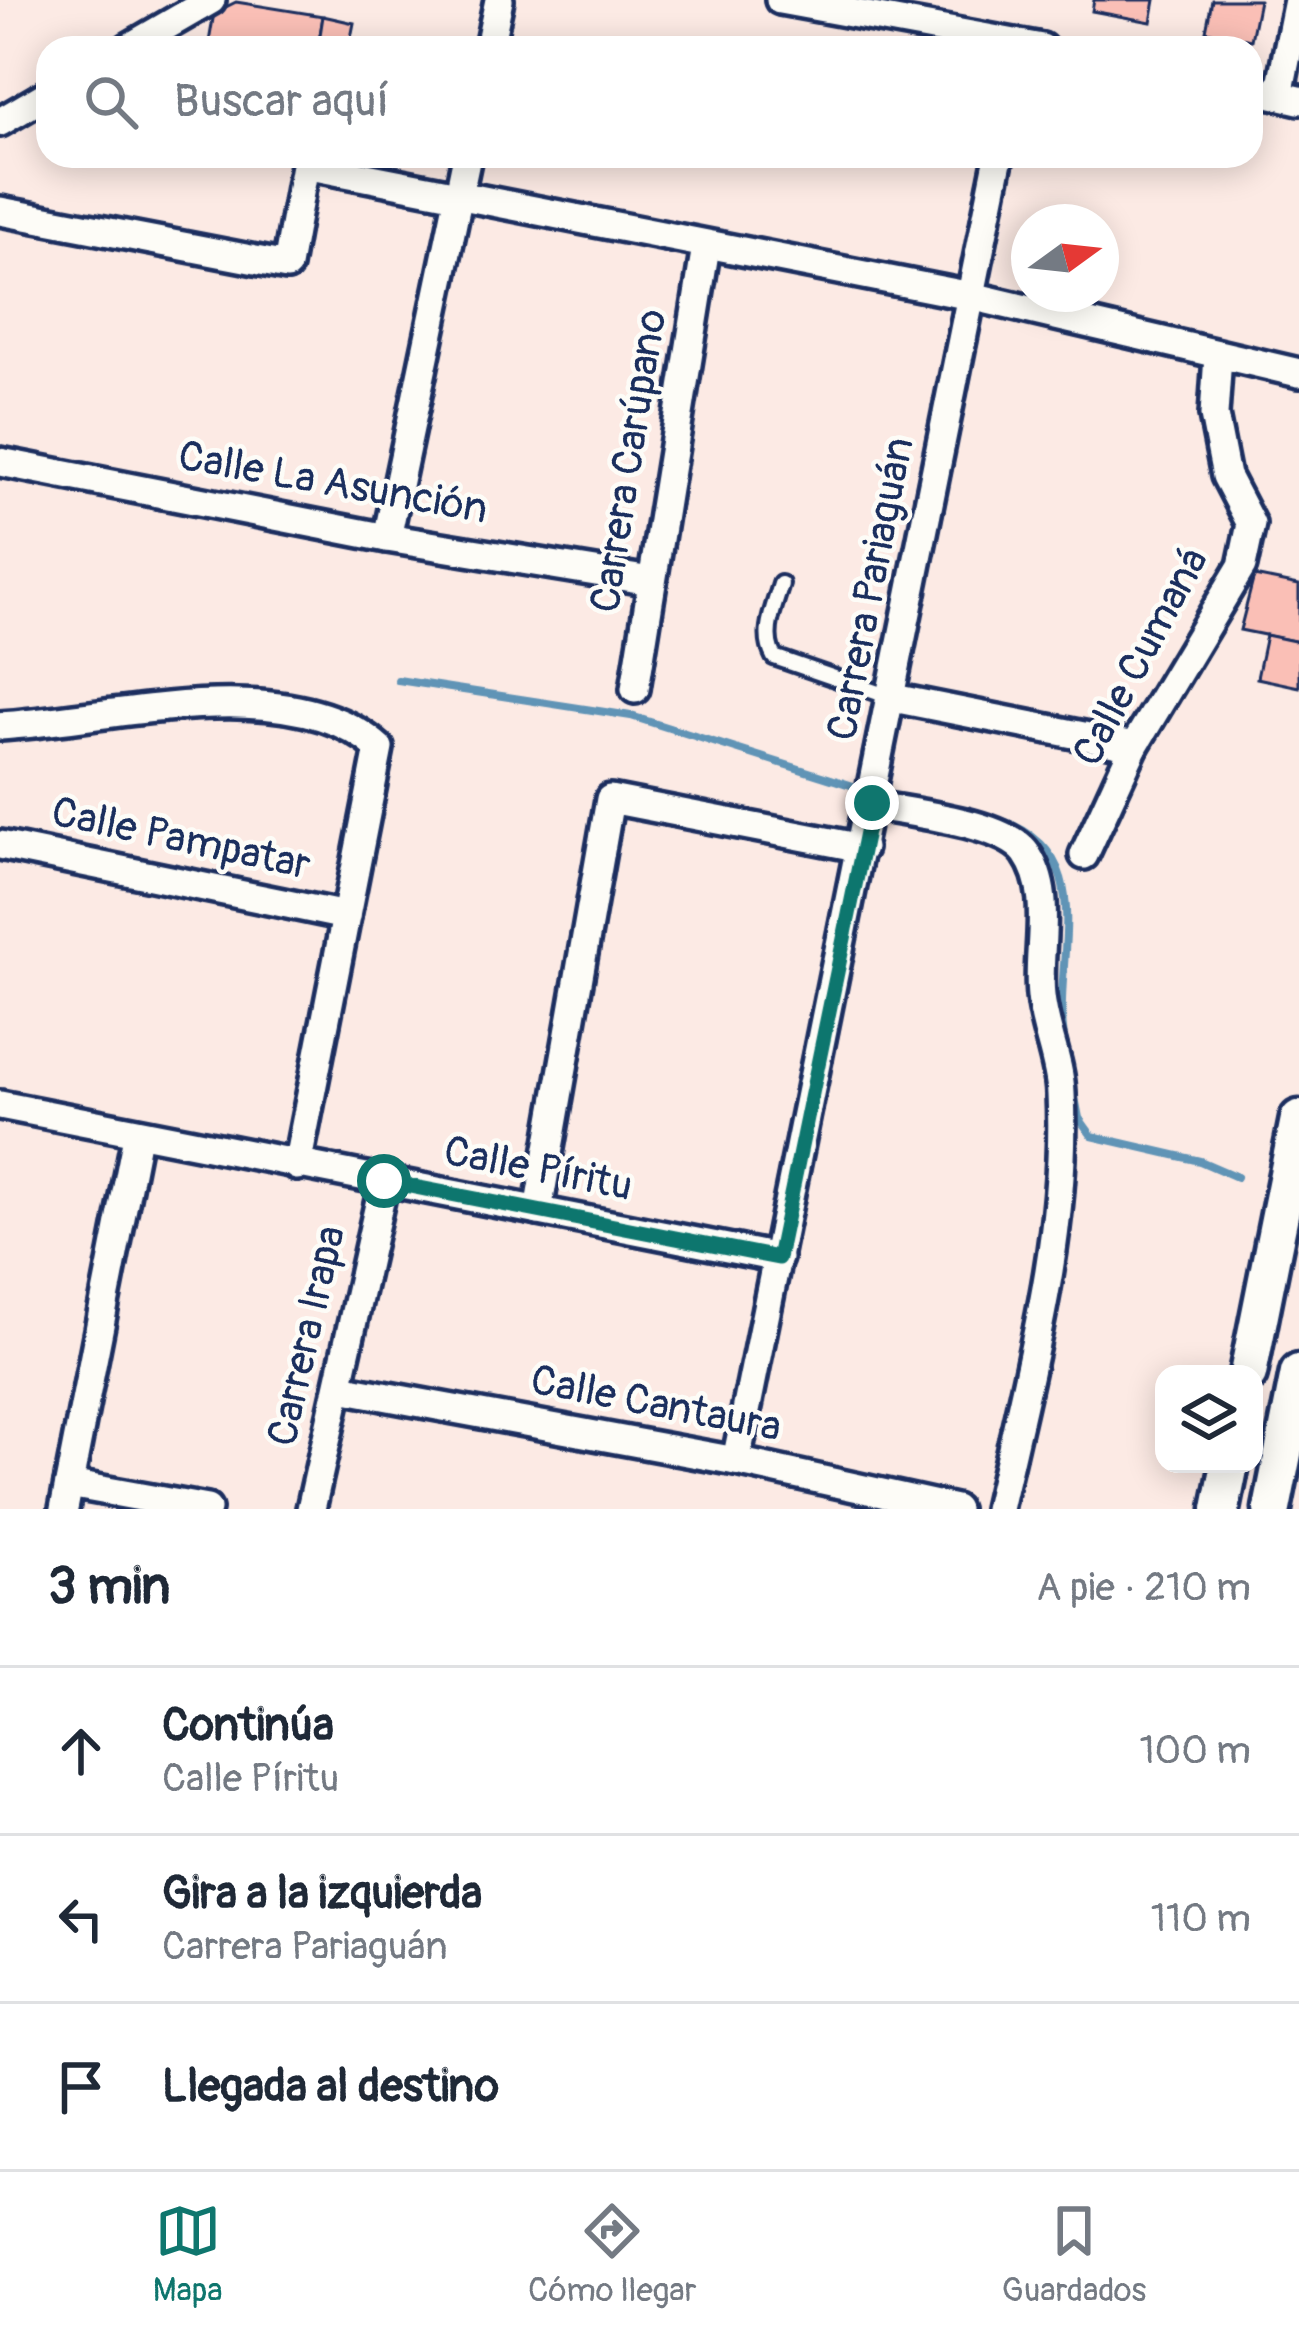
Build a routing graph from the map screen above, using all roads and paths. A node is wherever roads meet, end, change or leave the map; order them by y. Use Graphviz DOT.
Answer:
graph roads {
  1 [pos="211,0"];
  2 [pos="499,0"];
  3 [pos="780,0"];
  4 [pos="1298,0"];
  5 [pos="149,36"];
  6 [pos="492,36"];
  7 [pos="970,36"];
  8 [pos="1289,98"];
  9 [pos="36,101"];
  10 [pos="0,122"];
  11 [pos="303,168"];
  12 [pos="320,168"];
  13 [pos="465,168"];
  14 [pos="997,168"];
  15 [pos="460,194"];
  16 [pos="0,211"];
  17 [pos="706,246"];
  18 [pos="971,296"];
  19 [pos="1219,356"];
  20 [pos="1299,373"];
  21 [pos="0,462"];
  22 [pos="387,538"];
  23 [pos="651,580"];
  24 [pos="781,584"];
  25 [pos="635,689"];
  26 [pos="893,698"];
  27 [pos="0,726"];
  28 [pos="1134,746"];
  29 [pos="872,804"];
  30 [pos="0,844"];
  31 [pos="862,848"];
  32 [pos="1084,855"];
  33 [pos="346,916"];
  34 [pos="0,1105"];
  35 [pos="1299,1119"];
  36 [pos="137,1136"];
  37 [pos="297,1166"];
  38 [pos="384,1181"];
  39 [pos="538,1211"];
  40 [pos="778,1258"];
  41 [pos="1250,1365"];
  42 [pos="1299,1373"];
  43 [pos="340,1388"];
  44 [pos="1295,1414"];
  45 [pos="736,1461"];
  46 [pos="1228,1473"];
  47 [pos="66,1496"];
  48 [pos="207,1509"];
  49 [pos="311,1509"];
  50 [pos="955,1509"];
  51 [pos="998,1509"];
  52 [pos="1221,1509"];
  53 [pos="1272,1509"];
  1 -- 5 [label="street"];
  2 -- 6 [label="street"];
  3 -- 7 [label="street"];
  4 -- 8 [label="street"];
  9 -- 10 [label="street"];
  11 -- 16 [label="street"];
  12 -- 15 [label="street"];
  13 -- 15 [label="street"];
  14 -- 18 [label="street, Carrera Pariaguán"];
  15 -- 17 [label="street"];
  15 -- 22 [label="street"];
  17 -- 18 [label="street"];
  17 -- 23 [label="street, Carrera Carúpano"];
  18 -- 19 [label="street"];
  18 -- 26 [label="street, Carrera Pariaguán"];
  19 -- 20 [label="street"];
  19 -- 28 [label="street, Calle Cumaná"];
  21 -- 22 [label="street, Calle La Asunción"];
  22 -- 23 [label="street, Calle La Asunción"];
  23 -- 25 [label="street, Carrera Carúpano"];
  24 -- 26 [label="lane"];
  26 -- 28 [label="street"];
  26 -- 29 [label="street, Carrera Pariaguán"];
  27 -- 33 [label="street"];
  28 -- 32 [label="street, Calle Cumaná"];
  29 -- 31 [label="street, Carrera Pariaguán"];
  29 -- 51 [label="street"];
  30 -- 33 [label="street, Calle Pampatar"];
  31 -- 39 [label="street"];
  31 -- 40 [label="street, Carrera Pariaguán"];
  33 -- 37 [label="street"];
  34 -- 36 [label="street, Calle Píritu"];
  35 -- 41 [label="main road"];
  36 -- 37 [label="street, Calle Píritu"];
  36 -- 47 [label="street"];
  37 -- 38 [label="street, Calle Píritu"];
  38 -- 39 [label="street, Calle Píritu"];
  38 -- 43 [label="street, Carrera Irapa"];
  39 -- 40 [label="street, Calle Píritu"];
  40 -- 45 [label="street, Carrera Pariaguán"];
  42 -- 44 [label="main road"];
  43 -- 45 [label="street, Calle Cantaura"];
  43 -- 49 [label="street, Carrera Irapa"];
  44 -- 53 [label="main road"];
  45 -- 50 [label="street, Calle Cantaura"];
  46 -- 52 [label="main road"];
  47 -- 48 [label="street"];
}
